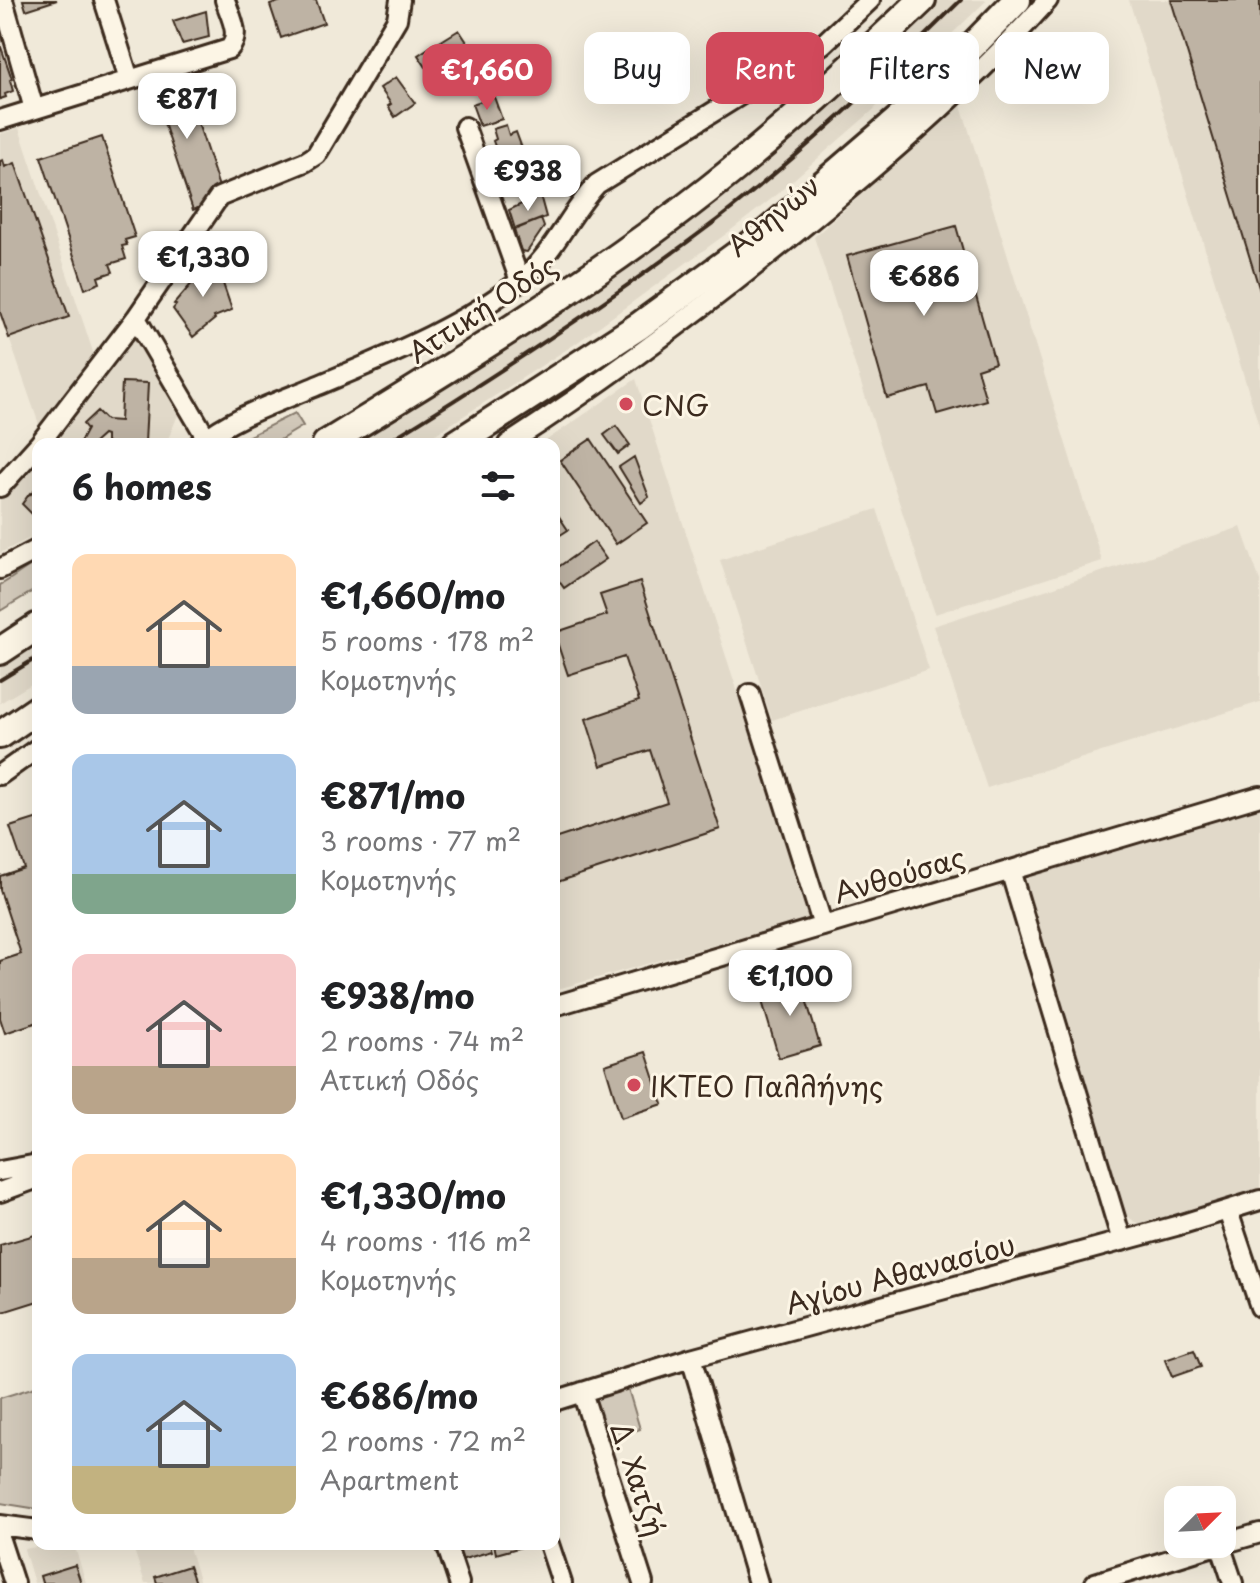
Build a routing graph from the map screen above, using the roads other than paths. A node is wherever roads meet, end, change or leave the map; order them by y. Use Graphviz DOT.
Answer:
graph roads {
  1 [pos="3,0"];
  2 [pos="104,0"];
  3 [pos="225,0"];
  4 [pos="870,0"];
  5 [pos="922,0"];
  6 [pos="1017,0"];
  7 [pos="1048,0"];
  8 [pos="400,5"];
  9 [pos="129,79"];
  10 [pos="34,109"];
  11 [pos="0,120"];
  12 [pos="465,127"];
  13 [pos="520,281"];
  14 [pos="136,318"];
  15 [pos="44,438"];
  16 [pos="203,438"];
  17 [pos="212,438"];
  18 [pos="336,438"];
  19 [pos="465,438"];
  20 [pos="517,438"];
  21 [pos="32,453"];
  22 [pos="0,487"];
  23 [pos="32,552"];
  24 [pos="0,569"];
  25 [pos="32,630"];
  26 [pos="0,651"];
  27 [pos="750,694"];
  28 [pos="32,698"];
  29 [pos="32,713"];
  30 [pos="0,718"];
  31 [pos="0,735"];
  32 [pos="32,752"];
  33 [pos="0,775"];
  34 [pos="1260,796"];
  35 [pos="1010,870"];
  36 [pos="823,926"];
  37 [pos="560,1004"];
  38 [pos="32,1165"];
  39 [pos="0,1171"];
  40 [pos="32,1180"];
  41 [pos="0,1192"];
  42 [pos="1260,1200"];
  43 [pos="1228,1211"];
  44 [pos="1122,1241"];
  45 [pos="1260,1307"];
  46 [pos="691,1358"];
  47 [pos="582,1392"];
  48 [pos="560,1399"];
  49 [pos="0,1525"];
  50 [pos="32,1529"];
  51 [pos="1260,1533"];
  52 [pos="0,1540"];
  53 [pos="1236,1540"];
  54 [pos="448,1550"];
  55 [pos="551,1550"];
  56 [pos="1176,1558"];
  57 [pos="1225,1558"];
  58 [pos="14,1583"];
  59 [pos="459,1583"];
  60 [pos="562,1583"];
  61 [pos="643,1583"];
  62 [pos="758,1583"];
  63 [pos="1095,1583"];
  64 [pos="1233,1583"];
  1 -- 10 [label="street"];
  2 -- 9 [label="street"];
  3 -- 9 [label="street"];
  4 -- 13 [label="street"];
  5 -- 18 [label="highway, Αττική Οδός"];
  6 -- 19 [label="highway"];
  7 -- 20 [label="street, Αθηνών"];
  8 -- 14 [label="street"];
  9 -- 10 [label="street"];
  10 -- 11 [label="street"];
  12 -- 13 [label="street"];
  13 -- 17 [label="street"];
  14 -- 15 [label="street"];
  14 -- 16 [label="street"];
  21 -- 22 [label="street"];
  23 -- 24 [label="street"];
  25 -- 26 [label="highway"];
  27 -- 36 [label="street"];
  28 -- 30 [label="highway"];
  29 -- 31 [label="highway"];
  32 -- 33 [label="street"];
  34 -- 35 [label="street, Ανθούσας"];
  35 -- 36 [label="street, Ανθούσας"];
  35 -- 44 [label="street"];
  36 -- 37 [label="street, Ανθούσας"];
  38 -- 39 [label="street"];
  40 -- 41 [label="street"];
  42 -- 43 [label="street, Αγίου Αθανασίου"];
  43 -- 44 [label="street, Αγίου Αθανασίου"];
  43 -- 45 [label="street"];
  44 -- 46 [label="street, Αγίου Αθανασίου"];
  46 -- 47 [label="street, Αγίου Αθανασίου"];
  46 -- 62 [label="street"];
  47 -- 48 [label="street, Αγίου Αθανασίου"];
  47 -- 61 [label="street, Δ. Χατζή"];
  49 -- 50 [label="street"];
  51 -- 53 [label="street"];
  52 -- 58 [label="street"];
  54 -- 59 [label="street"];
  55 -- 60 [label="street"];
  56 -- 63 [label="street"];
  57 -- 64 [label="street"];
}
